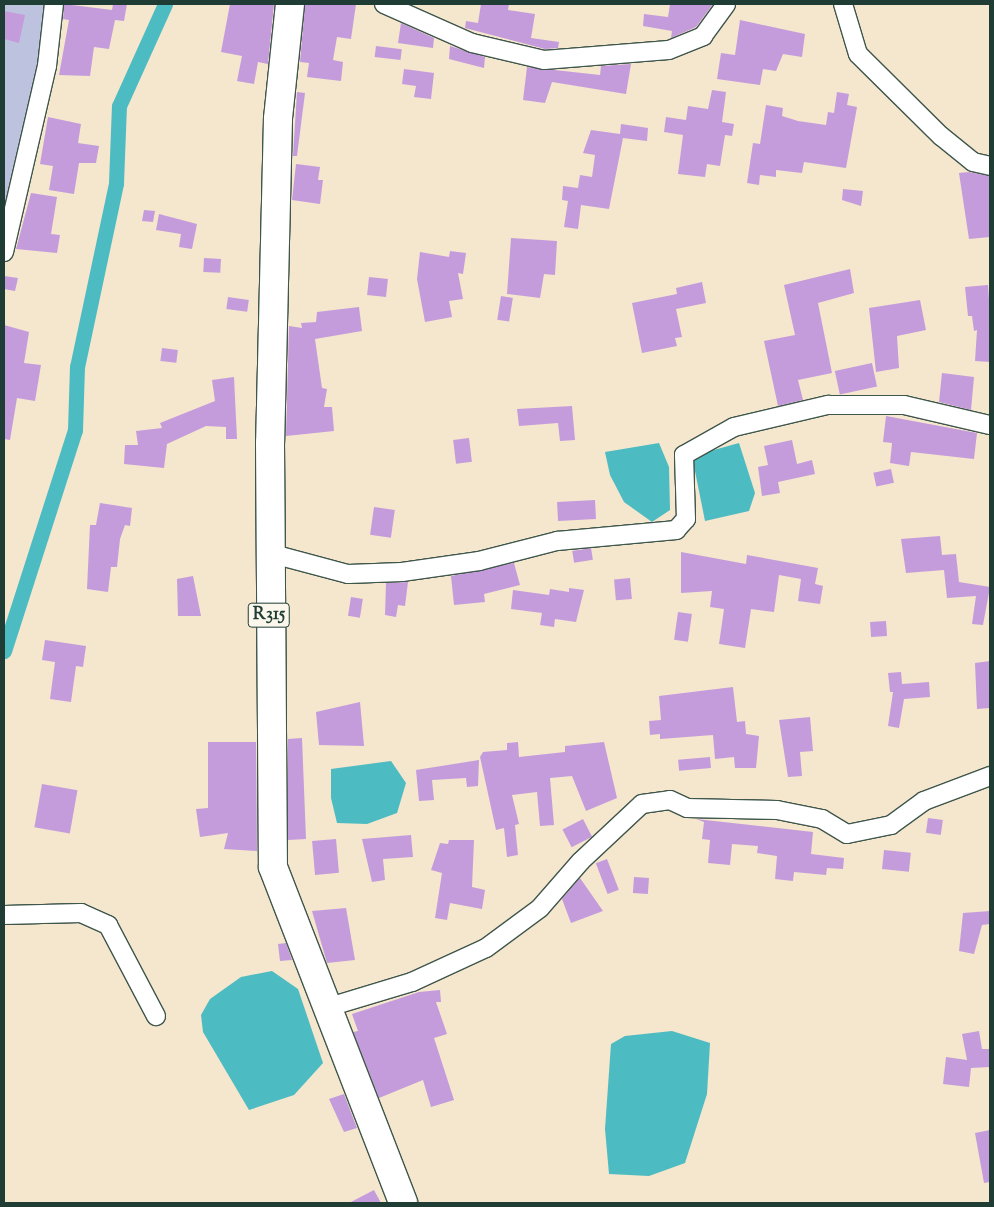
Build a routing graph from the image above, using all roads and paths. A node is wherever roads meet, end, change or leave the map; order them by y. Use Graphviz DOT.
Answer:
graph roads {
  1 [pos="54,4"];
  2 [pos="290,4"];
  3 [pos="384,4"];
  4 [pos="726,4"];
  5 [pos="843,4"];
  6 [pos="990,166"];
  7 [pos="4,252"];
  8 [pos="990,425"];
  9 [pos="270,553"];
  10 [pos="990,776"];
  11 [pos="4,915"];
  12 [pos="329,1007"];
  13 [pos="156,1016"];
  14 [pos="403,1203"];
  1 -- 7 [label="street"];
  2 -- 9 [label="main road, R315"];
  3 -- 4 [label="street"];
  5 -- 6 [label="street"];
  8 -- 9 [label="street"];
  9 -- 12 [label="main road, R315"];
  10 -- 12 [label="street"];
  11 -- 13 [label="street"];
  12 -- 14 [label="main road, R315"];
}
